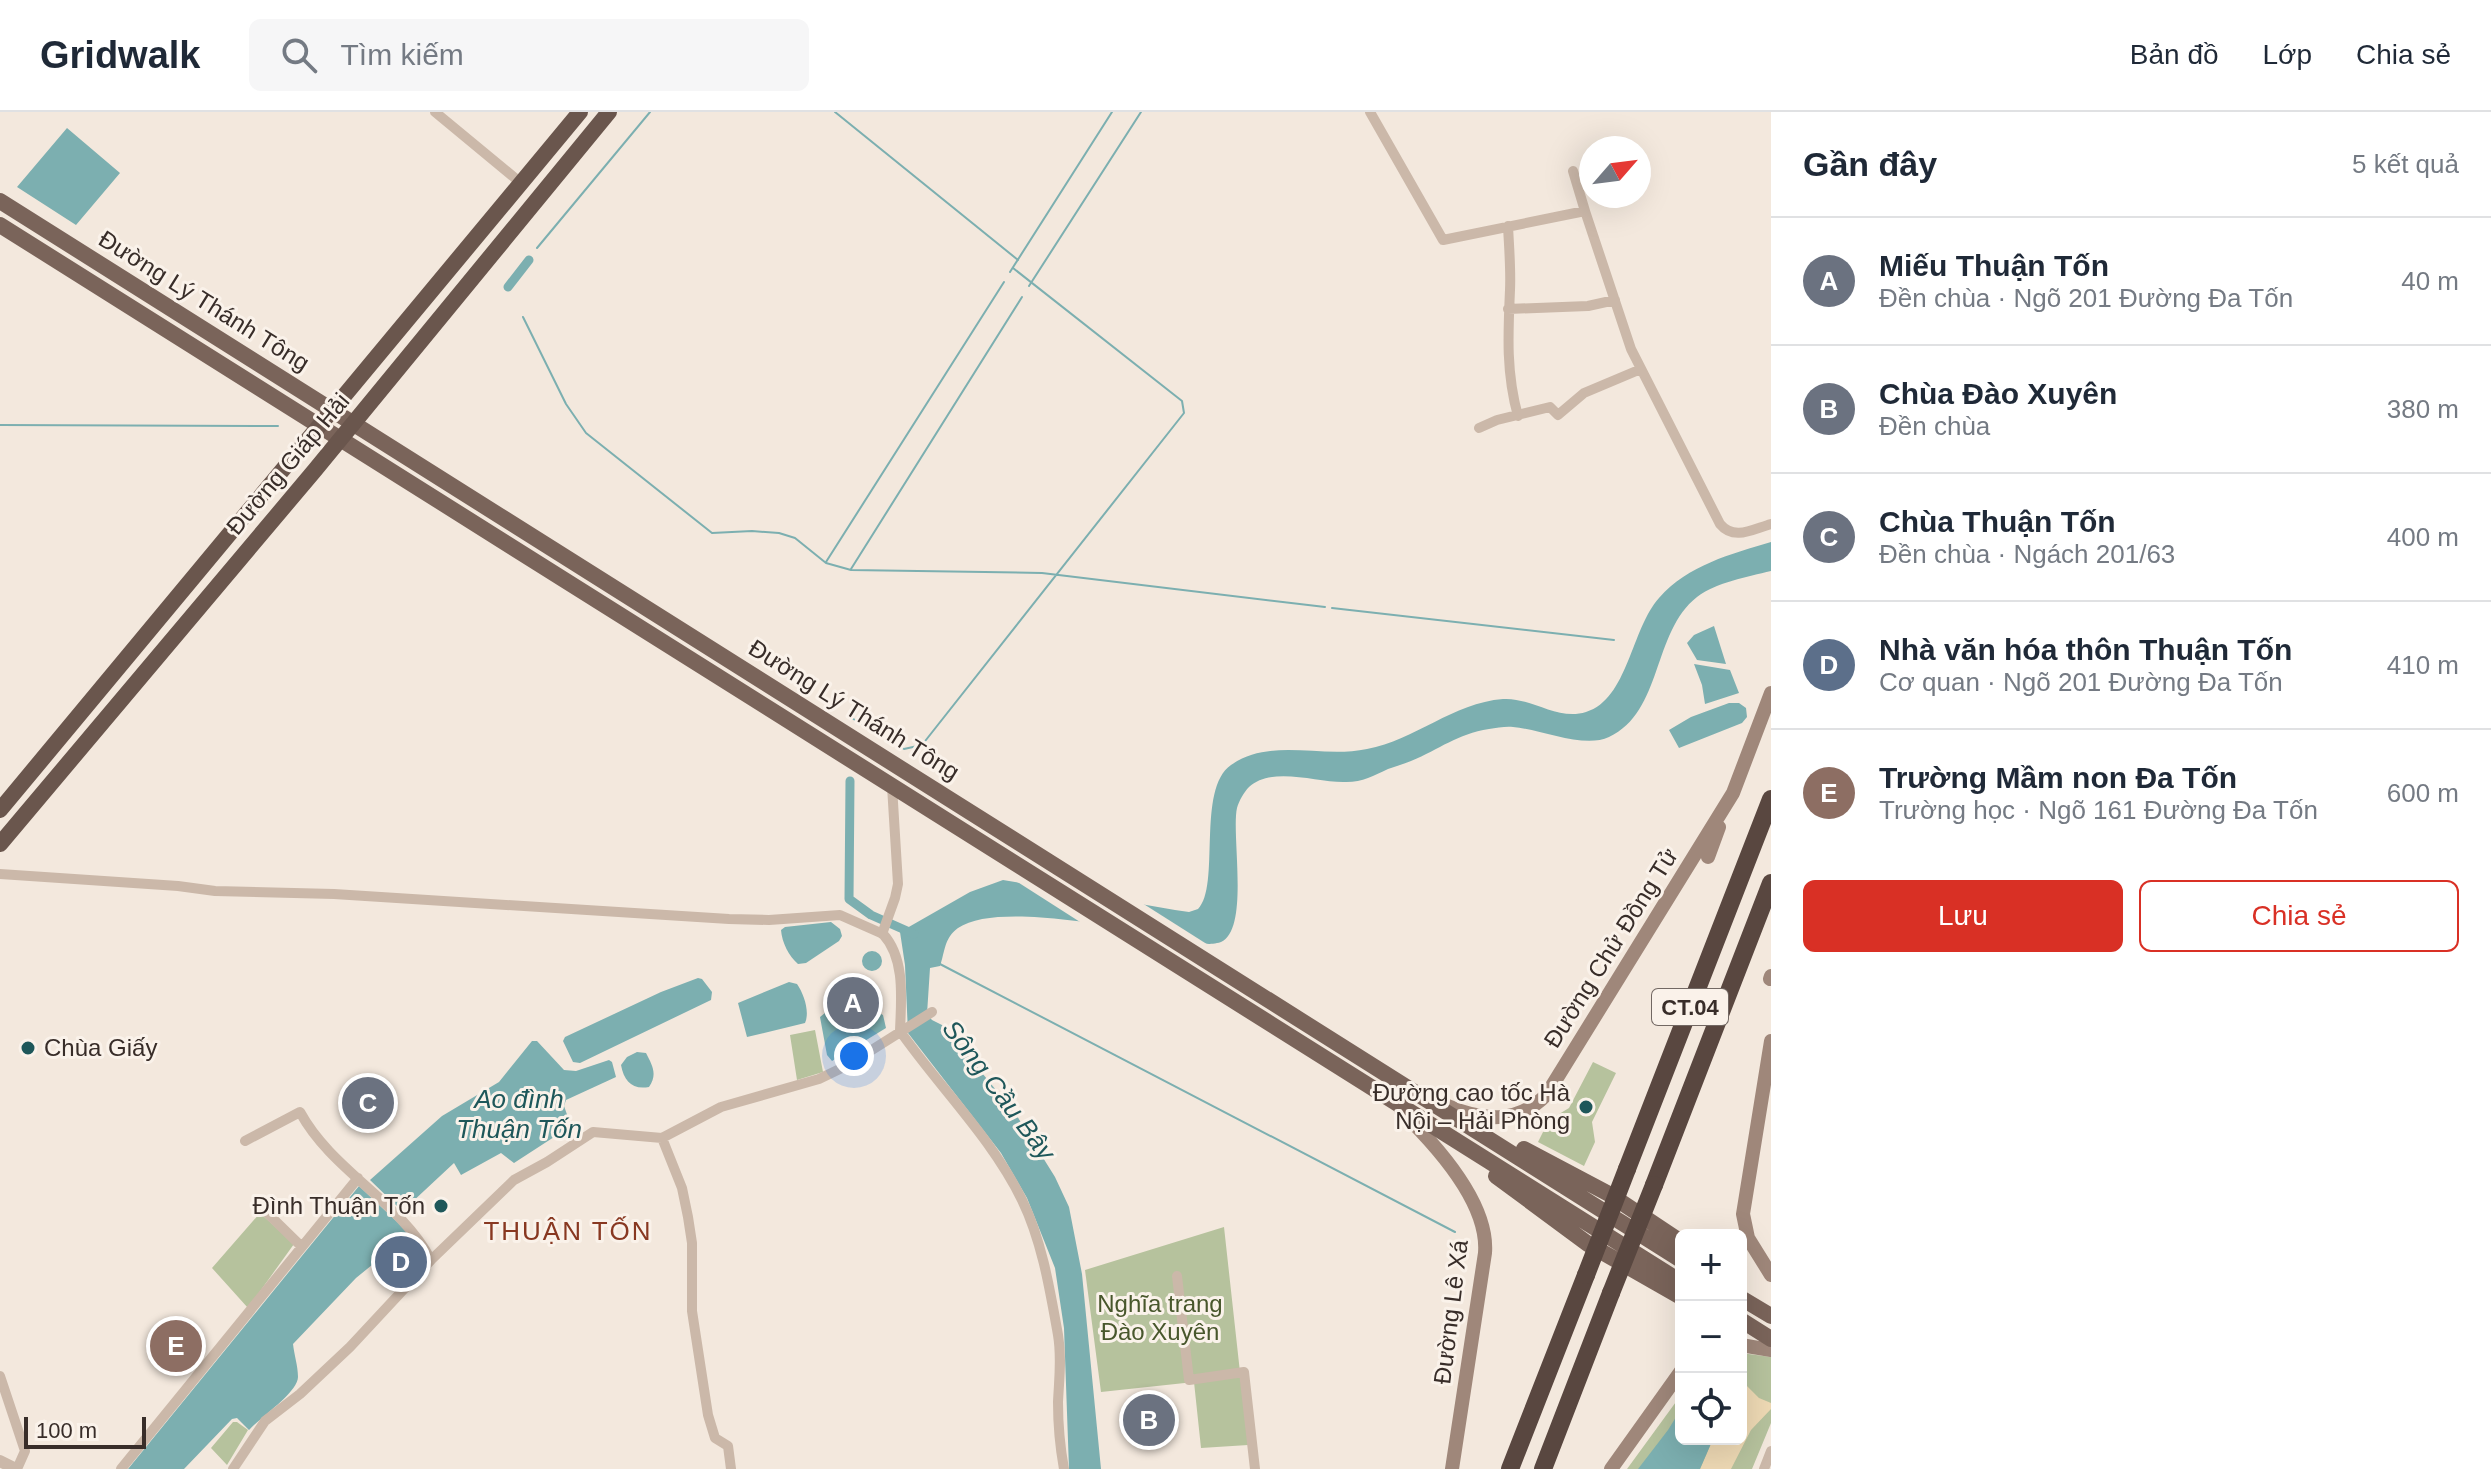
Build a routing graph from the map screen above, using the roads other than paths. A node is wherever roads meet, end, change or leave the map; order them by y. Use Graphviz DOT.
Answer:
graph roads {
  1 [pos="435,112"];
  2 [pos="580,112"];
  3 [pos="609,112"];
  4 [pos="1370,112"];
  5 [pos="537,164"];
  6 [pos="1573,171"];
  7 [pos="554,179"];
  8 [pos="521,183"];
  9 [pos="0,201"];
  10 [pos="1585,211"];
  11 [pos="0,225"];
  12 [pos="1508,226"];
  13 [pos="1615,300"];
  14 [pos="1508,309"];
  15 [pos="1641,369"];
  16 [pos="332,410"];
  17 [pos="1518,416"];
  18 [pos="353,423"];
  19 [pos="319,425"];
  20 [pos="1479,428"];
  21 [pos="340,439"];
  22 [pos="1771,524"];
  23 [pos="1771,693"];
  24 [pos="883,756"];
  25 [pos="872,773"];
  26 [pos="892,786"];
  27 [pos="1733,793"];
  28 [pos="1771,799"];
  29 [pos="0,810"];
  30 [pos="0,844"];
  31 [pos="1708,857"];
  32 [pos="0,874"];
  33 [pos="1771,883"];
  34 [pos="883,930"];
  35 [pos="932,1012"];
  36 [pos="903,1030"];
  37 [pos="1331,1039"];
  38 [pos="1771,1041"];
  39 [pos="1322,1056"];
  40 [pos="1415,1091"];
  41 [pos="1387,1097"];
  42 [pos="1481,1133"];
  43 [pos="662,1138"];
  44 [pos="245,1141"];
  45 [pos="1470,1149"];
  46 [pos="358,1178"];
  47 [pos="257,1203"];
  48 [pos="1675,1238"];
  49 [pos="301,1246"];
  50 [pos="1675,1256"];
  51 [pos="431,1260"];
  52 [pos="1771,1275"];
  53 [pos="1177,1276"];
  54 [pos="1675,1278"];
  55 [pos="1675,1293"];
  56 [pos="1747,1293"];
  57 [pos="1746,1301"];
  58 [pos="1764,1312"];
  59 [pos="1747,1324"];
  60 [pos="1747,1328"];
  61 [pos="1766,1335"];
  62 [pos="1747,1346"];
  63 [pos="1771,1350"];
  64 [pos="1680,1373"];
  65 [pos="0,1376"];
  66 [pos="1771,1451"];
  67 [pos="0,1461"];
  68 [pos="16,1469"];
  69 [pos="121,1469"];
  70 [pos="233,1469"];
  71 [pos="731,1469"];
  72 [pos="1064,1469"];
  73 [pos="1255,1469"];
  74 [pos="1452,1469"];
  75 [pos="1510,1469"];
  76 [pos="1543,1469"];
  77 [pos="1611,1469"];
  78 [pos="1764,1469"];
  1 -- 8 [label="street"];
  2 -- 5 [label="highway, Đường Giáp Hải"];
  3 -- 7 [label="highway, Đường Giáp Hải"];
  4 -- 12 [label="street"];
  5 -- 7 [label="highway"];
  5 -- 8 [label="highway, Đường Giáp Hải"];
  6 -- 10 [label="street"];
  7 -- 18 [label="highway, Đường Giáp Hải"];
  8 -- 16 [label="highway, Đường Giáp Hải"];
  9 -- 16 [label="main road, Đường Lý Thánh Tông"];
  10 -- 12 [label="street"];
  10 -- 13 [label="street"];
  11 -- 19 [label="main road, Đường Lý Thánh Tông"];
  12 -- 14 [label="street"];
  13 -- 14 [label="street"];
  13 -- 15 [label="street"];
  14 -- 17 [label="street"];
  15 -- 17 [label="street"];
  15 -- 22 [label="street"];
  16 -- 18 [label="main road, Đường Lý Thánh Tông"];
  16 -- 19 [label="highway, Đường Giáp Hải"];
  17 -- 20 [label="street"];
  18 -- 21 [label="highway, Đường Giáp Hải"];
  18 -- 24 [label="main road, Đường Lý Thánh Tông"];
  19 -- 21 [label="main road, Đường Lý Thánh Tông"];
  19 -- 29 [label="highway, Đường Giáp Hải"];
  21 -- 25 [label="main road, Đường Lý Thánh Tông"];
  21 -- 30 [label="highway, Đường Giáp Hải"];
  23 -- 27 [label="main road, Đường Chử Đồng Tử"];
  24 -- 25 [label="main road"];
  24 -- 37 [label="main road, Đường Lý Thánh Tông"];
  25 -- 26 [label="main road, Đường Lý Thánh Tông"];
  26 -- 34 [label="street"];
  26 -- 39 [label="main road, Đường Lý Thánh Tông"];
  27 -- 31 [label="main road"];
  27 -- 40 [label="main road, Đường Chử Đồng Tử"];
  28 -- 75 [label="highway, CT.04, bridge"];
  32 -- 34 [label="street"];
  33 -- 76 [label="highway, CT.04, bridge"];
  34 -- 36 [label="street"];
  35 -- 36 [label="street"];
  36 -- 43 [label="street"];
  36 -- 72 [label="street"];
  37 -- 39 [label="main road"];
  37 -- 40 [label="main road, Đường Lý Thánh Tông"];
  38 -- 52 [label="main road"];
  39 -- 41 [label="main road, Đường Lý Thánh Tông"];
  40 -- 42 [label="main road, Đường Lý Thánh Tông"];
  41 -- 45 [label="main road, Đường Lý Thánh Tông"];
  41 -- 74 [label="main road, Đường Lê Xá"];
  42 -- 48 [label="main road"];
  42 -- 50 [label="main road, Đường Lý Thánh Tông"];
  43 -- 51 [label="street"];
  43 -- 71 [label="street"];
  44 -- 46 [label="street"];
  45 -- 54 [label="main road, Đường Lý Thánh Tông"];
  45 -- 55 [label="main road"];
  46 -- 49 [label="street"];
  46 -- 51 [label="street"];
  47 -- 49 [label="street"];
  49 -- 69 [label="street"];
  51 -- 70 [label="street"];
  53 -- 73 [label="street"];
  56 -- 58 [label="main road"];
  57 -- 58 [label="main road"];
  59 -- 61 [label="main road"];
  60 -- 61 [label="main road"];
  62 -- 63 [label="main road"];
  64 -- 77 [label="main road"];
  65 -- 68 [label="street"];
  66 -- 78 [label="street"];
  67 -- 68 [label="street"];
}
